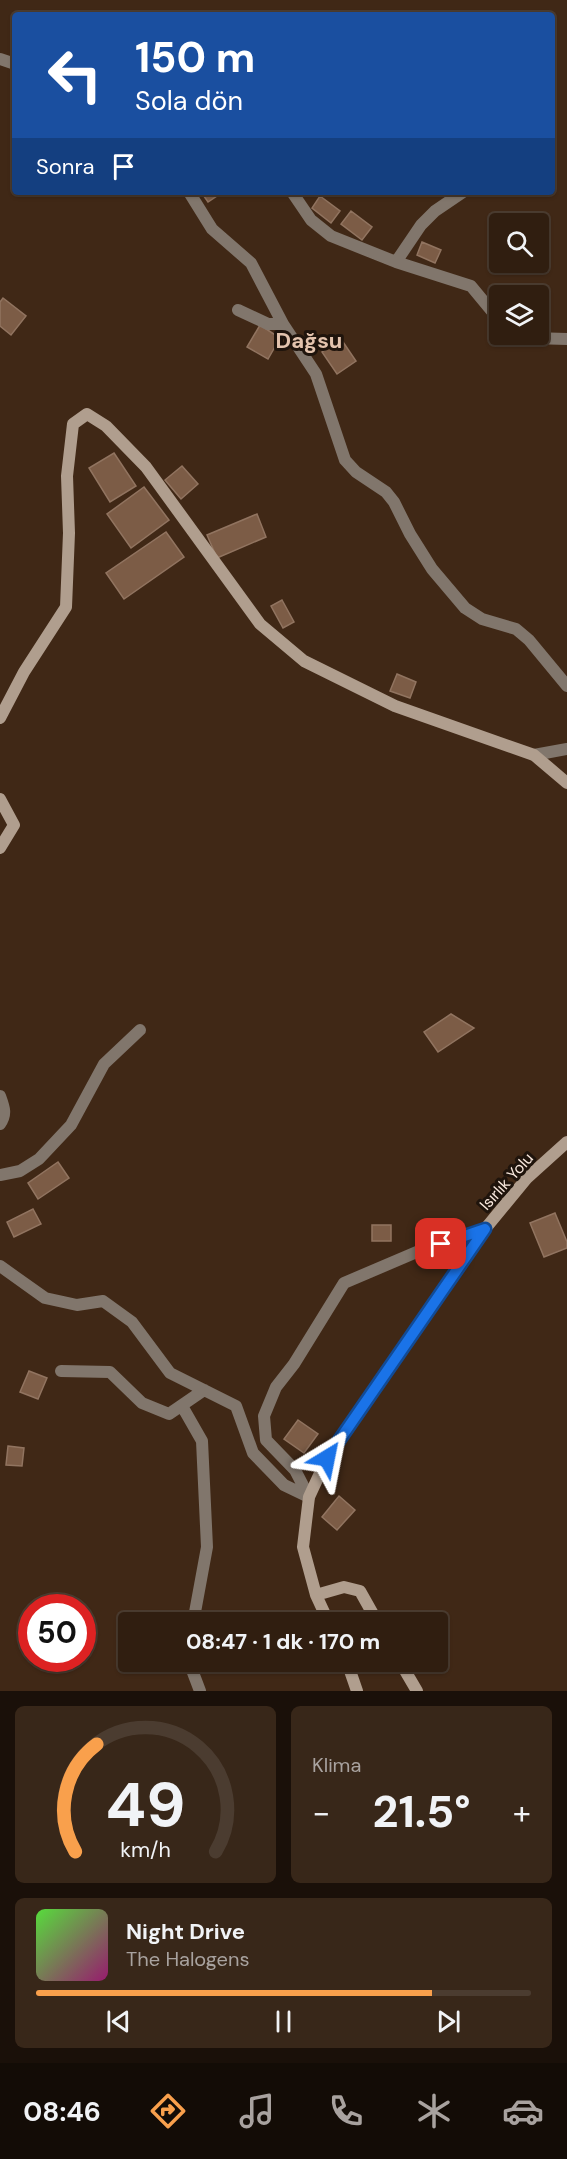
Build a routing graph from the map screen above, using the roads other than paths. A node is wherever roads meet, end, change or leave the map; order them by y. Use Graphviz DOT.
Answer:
graph roads {
  1 [pos="191,195"];
  2 [pos="294,195"];
  3 [pos="459,195"];
  4 [pos="396,262"];
  5 [pos="489,308"];
  6 [pos="238,310"];
  7 [pos="284,324"];
  8 [pos="549,338"];
  9 [pos="567,339"];
  10 [pos="567,686"];
  11 [pos="0,718"];
  12 [pos="567,748"];
  13 [pos="534,755"];
  14 [pos="567,783"];
  15 [pos="0,799"];
  16 [pos="0,848"];
  17 [pos="140,1030"];
  18 [pos="0,1096"];
  19 [pos="0,1124"];
  20 [pos="567,1142"];
  21 [pos="0,1175"];
  22 [pos="485,1229"];
  23 [pos="0,1266"];
  24 [pos="61,1371"];
  25 [pos="204,1390"];
  26 [pos="182,1406"];
  27 [pos="309,1497"];
  28 [pos="316,1595"];
  29 [pos="195,1612"];
  30 [pos="324,1612"];
  31 [pos="372,1612"];
  32 [pos="193,1672"];
  33 [pos="350,1672"];
  34 [pos="406,1672"];
  35 [pos="200,1691"];
  36 [pos="357,1691"];
  37 [pos="417,1691"];
  1 -- 7 [label="street"];
  2 -- 4 [label="street"];
  3 -- 4 [label="street"];
  4 -- 5 [label="street"];
  6 -- 7 [label="street"];
  7 -- 10 [label="street"];
  8 -- 9 [label="street"];
  11 -- 13 [label="street"];
  12 -- 13 [label="street"];
  13 -- 14 [label="street"];
  15 -- 16 [label="street"];
  17 -- 21 [label="street"];
  18 -- 19 [label="street"];
  20 -- 22 [label="street, Isırlık Yolu"];
  22 -- 27 [label="street, Isırlık Yolu"];
  22 -- 27 [label="street"];
  23 -- 25 [label="street"];
  24 -- 26 [label="street"];
  25 -- 26 [label="street"];
  25 -- 27 [label="street"];
  26 -- 29 [label="street"];
  27 -- 28 [label="street, Isırlık Yolu"];
  28 -- 30 [label="street, Isırlık Yolu"];
  28 -- 31 [label="street"];
  32 -- 35 [label="street"];
  33 -- 36 [label="street"];
  34 -- 37 [label="street"];
}
